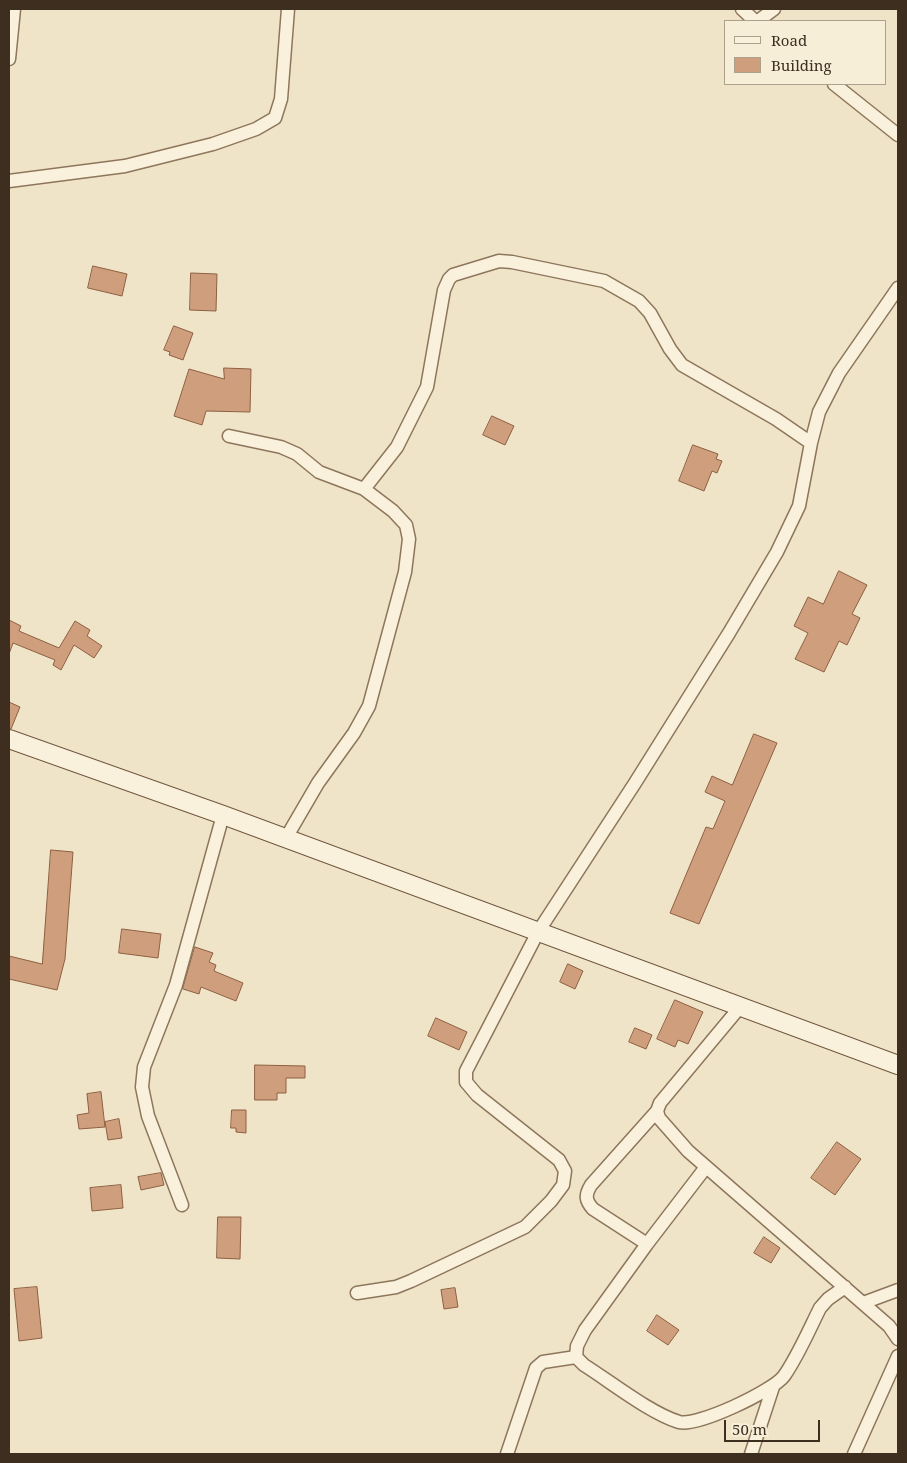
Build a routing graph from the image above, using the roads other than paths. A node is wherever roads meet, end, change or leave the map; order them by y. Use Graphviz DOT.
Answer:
graph roads {
  1 [pos="14,9"];
  2 [pos="288,9"];
  3 [pos="742,9"];
  4 [pos="774,9"];
  5 [pos="756,20"];
  6 [pos="758,20"];
  7 [pos="9,59"];
  8 [pos="835,85"];
  9 [pos="898,134"];
  10 [pos="9,181"];
  11 [pos="898,288"];
  12 [pos="229,436"];
  13 [pos="811,443"];
  14 [pos="364,489"];
  15 [pos="9,739"];
  16 [pos="223,815"];
  17 [pos="286,838"];
  18 [pos="538,932"];
  19 [pos="740,1007"];
  20 [pos="898,1065"];
  21 [pos="657,1110"];
  22 [pos="706,1167"];
  23 [pos="182,1205"];
  24 [pos="647,1244"];
  25 [pos="845,1287"];
  26 [pos="898,1290"];
  27 [pos="358,1293"];
  28 [pos="863,1303"];
  29 [pos="898,1339"];
  30 [pos="898,1356"];
  31 [pos="576,1357"];
  32 [pos="773,1387"];
  33 [pos="507,1454"];
  34 [pos="751,1454"];
  35 [pos="854,1454"];
  1 -- 7 [label="street"];
  2 -- 10 [label="street"];
  3 -- 5 [label="street"];
  4 -- 6 [label="street"];
  8 -- 9 [label="street"];
  11 -- 13 [label="street"];
  12 -- 14 [label="street"];
  13 -- 14 [label="street"];
  13 -- 18 [label="street"];
  14 -- 17 [label="street"];
  15 -- 16 [label="main road"];
  16 -- 17 [label="main road"];
  16 -- 23 [label="street"];
  17 -- 18 [label="main road"];
  18 -- 19 [label="main road"];
  18 -- 27 [label="street"];
  19 -- 20 [label="main road"];
  19 -- 21 [label="street"];
  21 -- 22 [label="street"];
  21 -- 24 [label="street"];
  22 -- 24 [label="street"];
  22 -- 25 [label="street"];
  24 -- 31 [label="street"];
  25 -- 28 [label="street"];
  25 -- 32 [label="street"];
  26 -- 28 [label="street"];
  28 -- 29 [label="street"];
  30 -- 35 [label="street"];
  31 -- 32 [label="street"];
  31 -- 33 [label="street"];
  32 -- 34 [label="street"];
}
